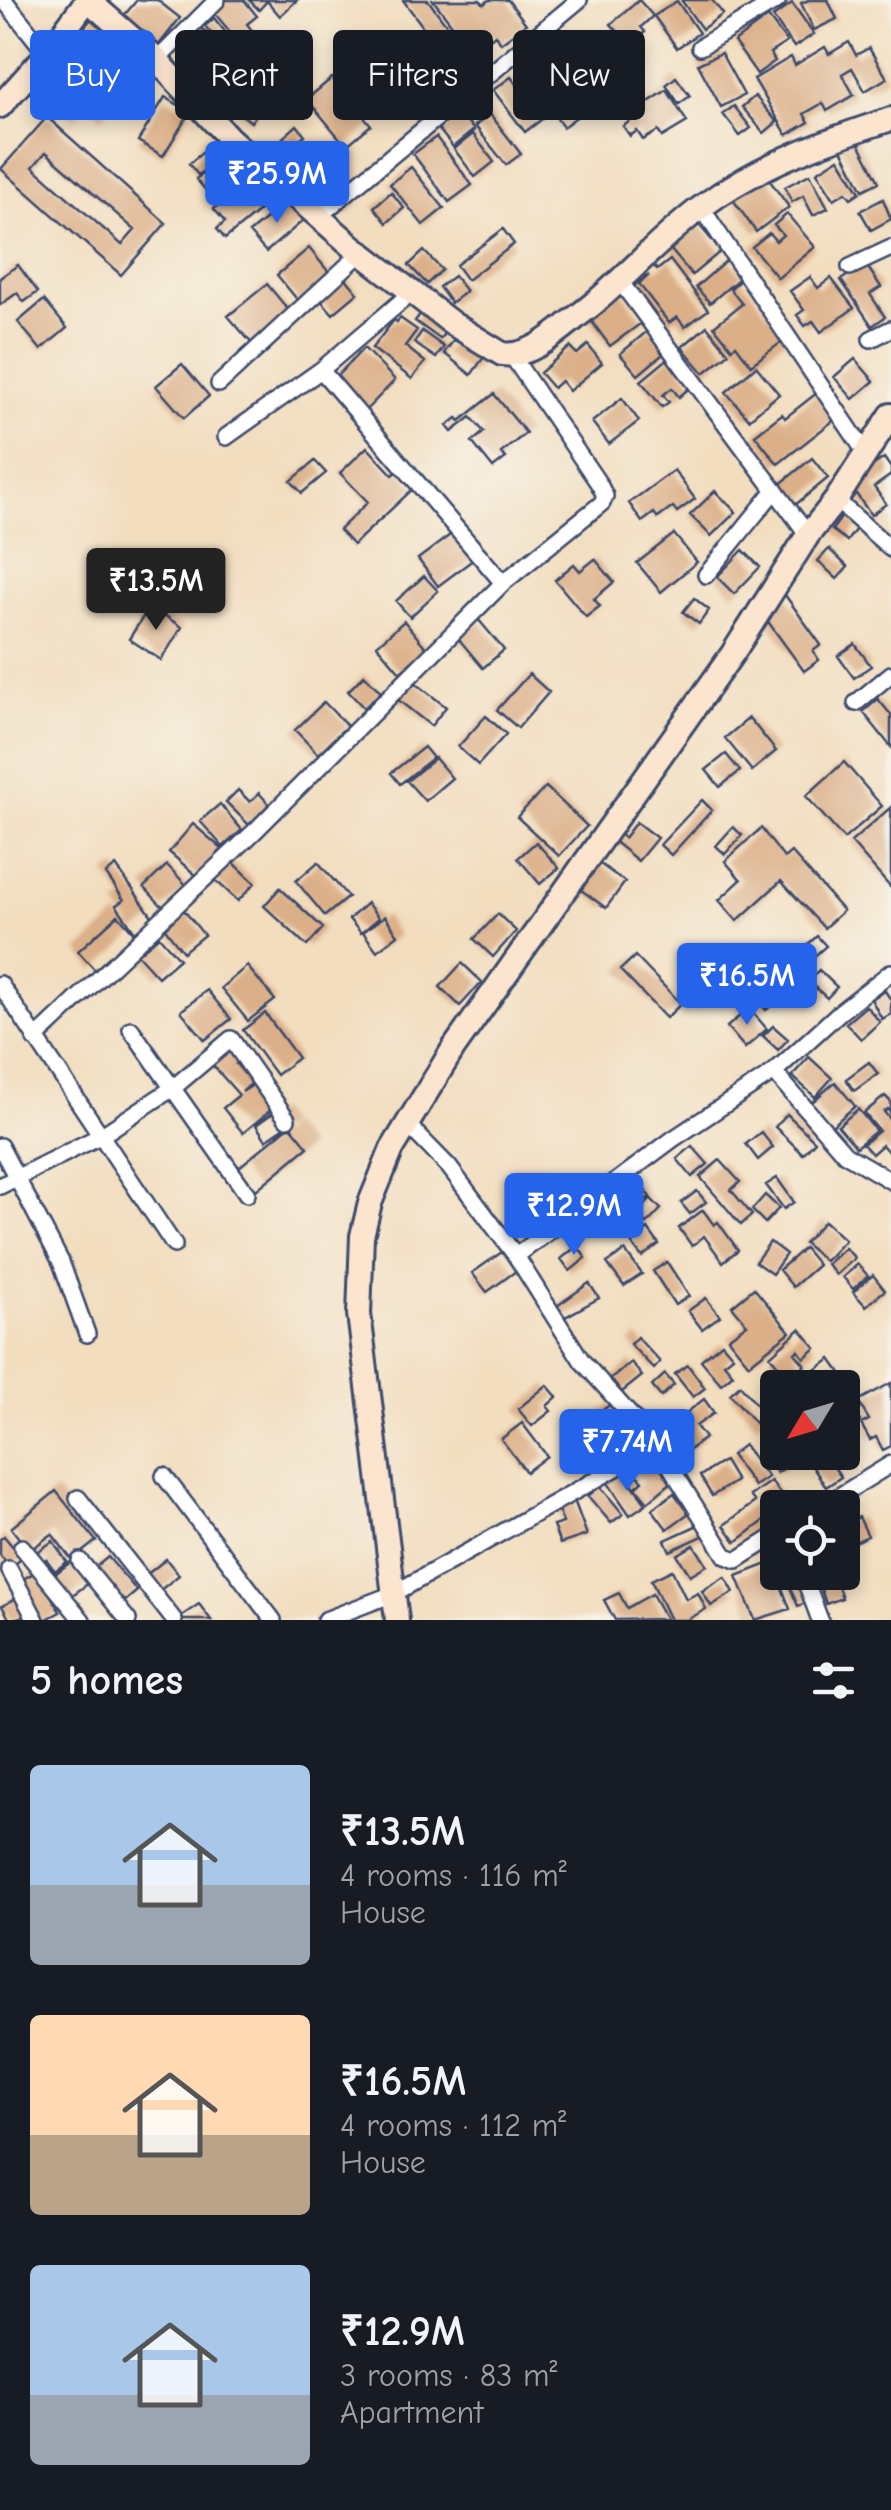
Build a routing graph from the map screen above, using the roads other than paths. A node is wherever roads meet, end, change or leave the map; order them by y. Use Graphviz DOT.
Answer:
graph roads {
  1 [pos="4,0"];
  2 [pos="88,0"];
  3 [pos="217,0"];
  4 [pos="579,0"];
  5 [pos="778,0"];
  6 [pos="65,30"];
  7 [pos="30,33"];
  8 [pos="700,48"];
  9 [pos="158,60"];
  10 [pos="30,73"];
  11 [pos="0,106"];
  12 [pos="891,120"];
  13 [pos="701,207"];
  14 [pos="320,216"];
  15 [pos="891,248"];
  16 [pos="360,253"];
  17 [pos="850,267"];
  18 [pos="619,280"];
  19 [pos="411,294"];
  20 [pos="891,328"];
  21 [pos="871,338"];
  22 [pos="512,356"];
  23 [pos="321,370"];
  24 [pos="219,384"];
  25 [pos="891,415"];
  26 [pos="226,437"];
  27 [pos="865,452"];
  28 [pos="775,490"];
  29 [pos="836,500"];
  30 [pos="808,535"];
  31 [pos="891,550"];
  32 [pos="706,575"];
  33 [pos="503,583"];
  34 [pos="891,674"];
  35 [pos="856,703"];
  36 [pos="891,972"];
  37 [pos="0,984"];
  38 [pos="132,1029"];
  39 [pos="35,1039"];
  40 [pos="774,1072"];
  41 [pos="173,1088"];
  42 [pos="286,1119"];
  43 [pos="407,1124"];
  44 [pos="102,1135"];
  45 [pos="0,1146"];
  46 [pos="18,1179"];
  47 [pos="891,1182"];
  48 [pos="0,1186"];
  49 [pos="247,1194"];
  50 [pos="174,1245"];
  51 [pos="516,1256"];
  52 [pos="88,1334"];
  53 [pos="657,1445"];
  54 [pos="890,1467"];
  55 [pos="164,1476"];
  56 [pos="851,1490"];
  57 [pos="78,1498"];
  58 [pos="760,1546"];
  59 [pos="22,1547"];
  60 [pos="80,1562"];
  61 [pos="8,1570"];
  62 [pos="809,1590"];
  63 [pos="393,1594"];
  64 [pos="36,1620"];
  65 [pos="82,1620"];
  66 [pos="128,1620"];
  67 [pos="174,1620"];
  68 [pos="273,1620"];
  69 [pos="324,1620"];
  70 [pos="397,1620"];
  71 [pos="820,1620"];
  1 -- 7 [label="street"];
  2 -- 6 [label="street"];
  2 -- 9 [label="street"];
  3 -- 9 [label="street"];
  4 -- 14 [label="street"];
  5 -- 8 [label="street"];
  9 -- 14 [label="street"];
  10 -- 11 [label="street"];
  12 -- 13 [label="street"];
  13 -- 18 [label="street"];
  13 -- 27 [label="street"];
  14 -- 16 [label="street"];
  15 -- 17 [label="street"];
  16 -- 19 [label="street"];
  16 -- 24 [label="street"];
  18 -- 22 [label="street"];
  18 -- 28 [label="street"];
  19 -- 22 [label="street"];
  19 -- 23 [label="street"];
  20 -- 21 [label="street"];
  22 -- 33 [label="street"];
  23 -- 26 [label="street"];
  23 -- 33 [label="street"];
  25 -- 27 [label="street"];
  27 -- 29 [label="street"];
  28 -- 30 [label="street"];
  28 -- 32 [label="street"];
  29 -- 30 [label="street"];
  29 -- 31 [label="street"];
  30 -- 43 [label="street"];
  33 -- 39 [label="street"];
  34 -- 35 [label="street"];
  36 -- 40 [label="street"];
  37 -- 39 [label="street"];
  38 -- 41 [label="street"];
  39 -- 44 [label="street"];
  40 -- 47 [label="street"];
  40 -- 51 [label="street"];
  41 -- 42 [label="street"];
  41 -- 44 [label="street"];
  41 -- 49 [label="street"];
  43 -- 51 [label="street"];
  43 -- 63 [label="street"];
  44 -- 46 [label="street"];
  44 -- 50 [label="street"];
  45 -- 46 [label="street"];
  46 -- 48 [label="street"];
  46 -- 52 [label="street"];
  51 -- 53 [label="street"];
  53 -- 58 [label="street"];
  53 -- 63 [label="street"];
  54 -- 56 [label="street"];
  55 -- 68 [label="street"];
  57 -- 67 [label="street"];
  59 -- 65 [label="street"];
  60 -- 66 [label="street"];
  61 -- 64 [label="street"];
  62 -- 71 [label="street"];
  63 -- 69 [label="street"];
  63 -- 70 [label="street"];
}
